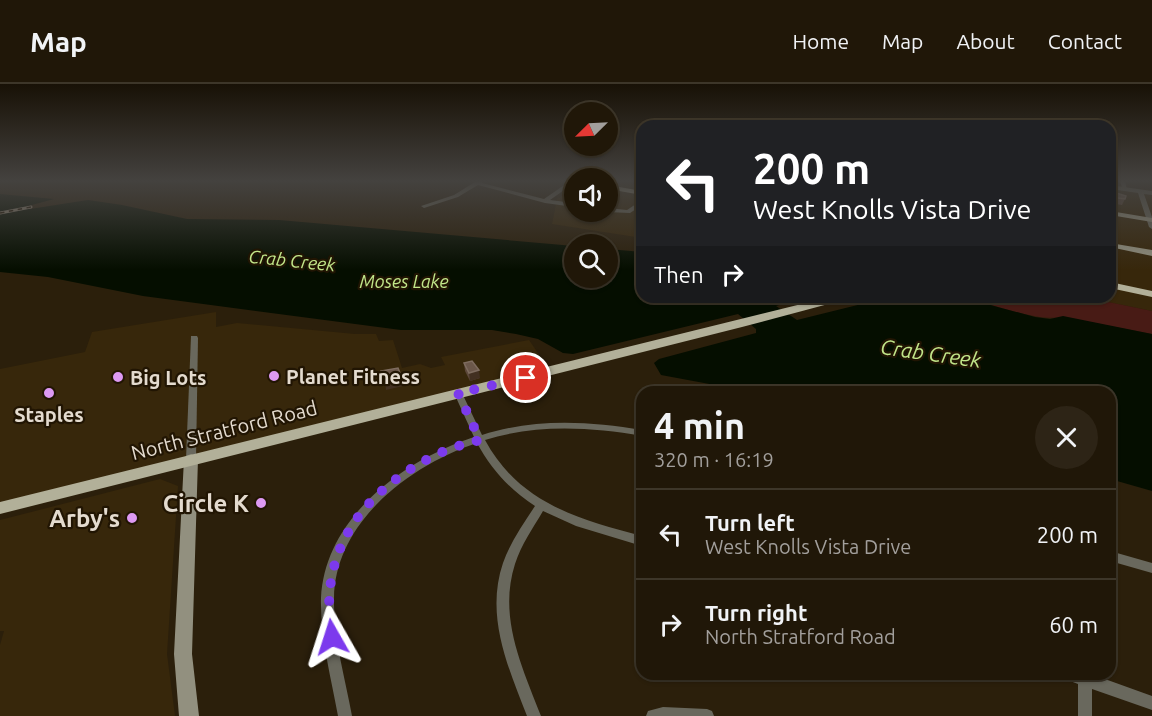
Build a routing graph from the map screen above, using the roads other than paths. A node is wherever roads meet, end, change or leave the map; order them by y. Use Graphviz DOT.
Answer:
graph roads {
  1 [pos="1116,214"];
  2 [pos="1151,222"];
  3 [pos="1116,246"];
  4 [pos="1152,253"];
  5 [pos="1116,286"];
  6 [pos="1152,294"];
  7 [pos="820,303"];
  8 [pos="194,338"];
  9 [pos="458,393"];
  10 [pos="636,433"];
  11 [pos="480,440"];
  12 [pos="191,459"];
  13 [pos="540,507"];
  14 [pos="0,508"];
  15 [pos="636,539"];
  16 [pos="1116,558"];
  17 [pos="1152,568"];
  18 [pos="1085,680"];
  19 [pos="1095,680"];
  20 [pos="1152,703"];
  21 [pos="189,716"];
  22 [pos="345,716"];
  23 [pos="534,716"];
  24 [pos="653,716"];
  25 [pos="707,716"];
  26 [pos="1085,716"];
  1 -- 2 [label="main road"];
  3 -- 4 [label="main road"];
  5 -- 6 [label="main road"];
  7 -- 9 [label="main road, North Stratford Road"];
  8 -- 12 [label="street"];
  9 -- 11 [label="street"];
  9 -- 12 [label="main road, North Stratford Road"];
  10 -- 11 [label="street"];
  11 -- 13 [label="street"];
  11 -- 22 [label="street"];
  12 -- 14 [label="main road, North Stratford Road"];
  12 -- 21 [label="main road"];
  13 -- 15 [label="street"];
  13 -- 23 [label="street"];
  16 -- 17 [label="street"];
  18 -- 26 [label="street"];
  19 -- 20 [label="street"];
  24 -- 25 [label="street"];
}
